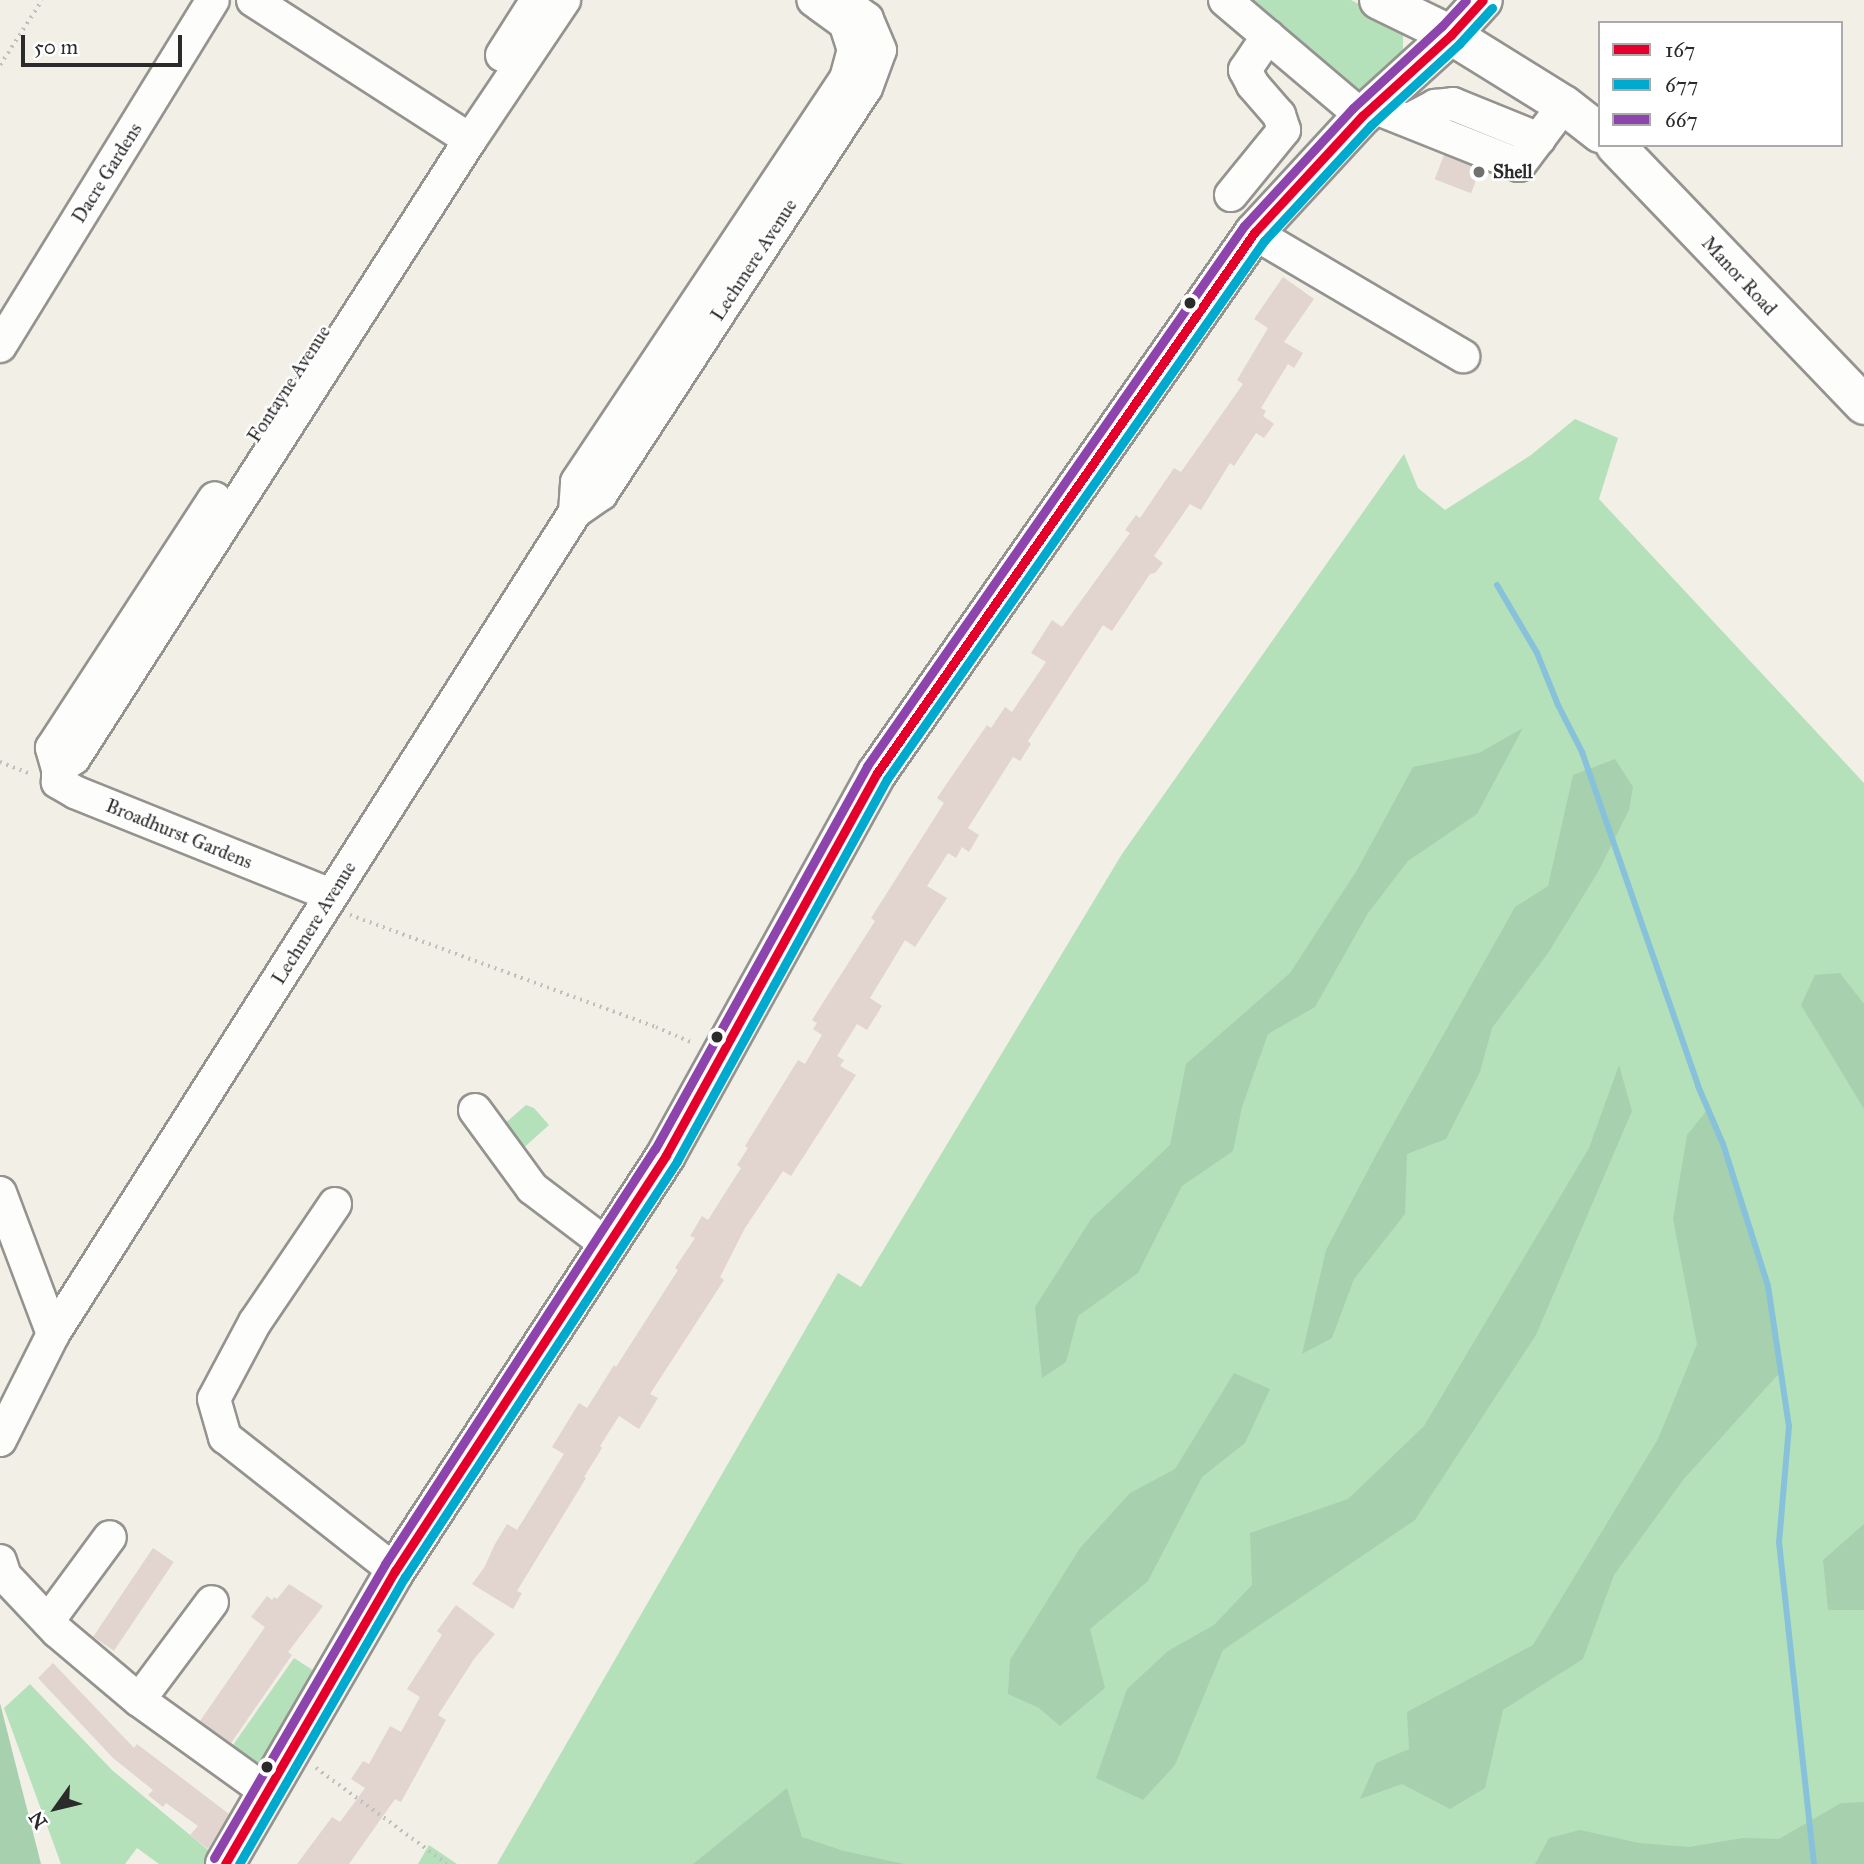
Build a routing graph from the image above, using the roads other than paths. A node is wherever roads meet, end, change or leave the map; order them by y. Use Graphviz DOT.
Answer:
graph roads {
  1 [pos="213,0"];
  2 [pos="253,0"];
  3 [pos="537,0"];
  4 [pos="564,0"];
  5 [pos="813,0"];
  6 [pos="841,0"];
  7 [pos="1225,0"];
  8 [pos="1378,0"];
  9 [pos="1483,0"];
  10 [pos="1451,35"];
  11 [pos="1268,36"];
  12 [pos="1564,105"];
  13 [pos="839,110"];
  14 [pos="1367,112"];
  15 [pos="1598,131"];
  16 [pos="462,135"];
  17 [pos="1617,147"];
  18 [pos="1231,195"];
  19 [pos="1254,233"];
  20 [pos="0,346"];
  21 [pos="1463,356"];
  22 [pos="1864,405"];
  23 [pos="60,764"];
  24 [pos="328,901"];
  25 [pos="475,1110"];
  26 [pos="0,1193"];
  27 [pos="335,1204"];
  28 [pos="607,1245"];
  29 [pos="54,1334"];
  30 [pos="0,1440"];
  31 [pos="110,1536"];
  32 [pos="0,1561"];
  33 [pos="395,1571"];
  34 [pos="212,1602"];
  35 [pos="48,1621"];
  36 [pos="139,1700"];
  37 [pos="267,1791"];
  38 [pos="225,1864"];
  1 -- 20 [label="street, Dacre Gardens"];
  2 -- 16 [label="street"];
  3 -- 16 [label="street, Fontayne Avenue"];
  4 -- 16 [label="street, Fontayne Avenue"];
  5 -- 13 [label="street, Lechmere Avenue"];
  6 -- 13 [label="street, Lechmere Avenue"];
  7 -- 11 [label="street"];
  8 -- 10 [label="main road"];
  9 -- 10 [label="main road"];
  10 -- 12 [label="main road"];
  10 -- 14 [label="main road"];
  11 -- 14 [label="street"];
  11 -- 18 [label="street"];
  12 -- 14 [label="street"];
  12 -- 15 [label="main road"];
  13 -- 24 [label="street, Lechmere Avenue"];
  14 -- 19 [label="main road"];
  16 -- 23 [label="street, Fontayne Avenue"];
  17 -- 22 [label="main road, Manor Road"];
  19 -- 21 [label="street"];
  19 -- 28 [label="main road"];
  23 -- 24 [label="street, Broadhurst Gardens"];
  24 -- 29 [label="street, Lechmere Avenue"];
  25 -- 28 [label="street"];
  26 -- 29 [label="street"];
  27 -- 33 [label="street"];
  28 -- 33 [label="main road"];
  29 -- 30 [label="street, Lechmere Avenue"];
  31 -- 35 [label="street"];
  32 -- 35 [label="street"];
  33 -- 37 [label="main road"];
  34 -- 36 [label="street"];
  35 -- 36 [label="street"];
  36 -- 37 [label="street"];
  37 -- 38 [label="main road"];
}
